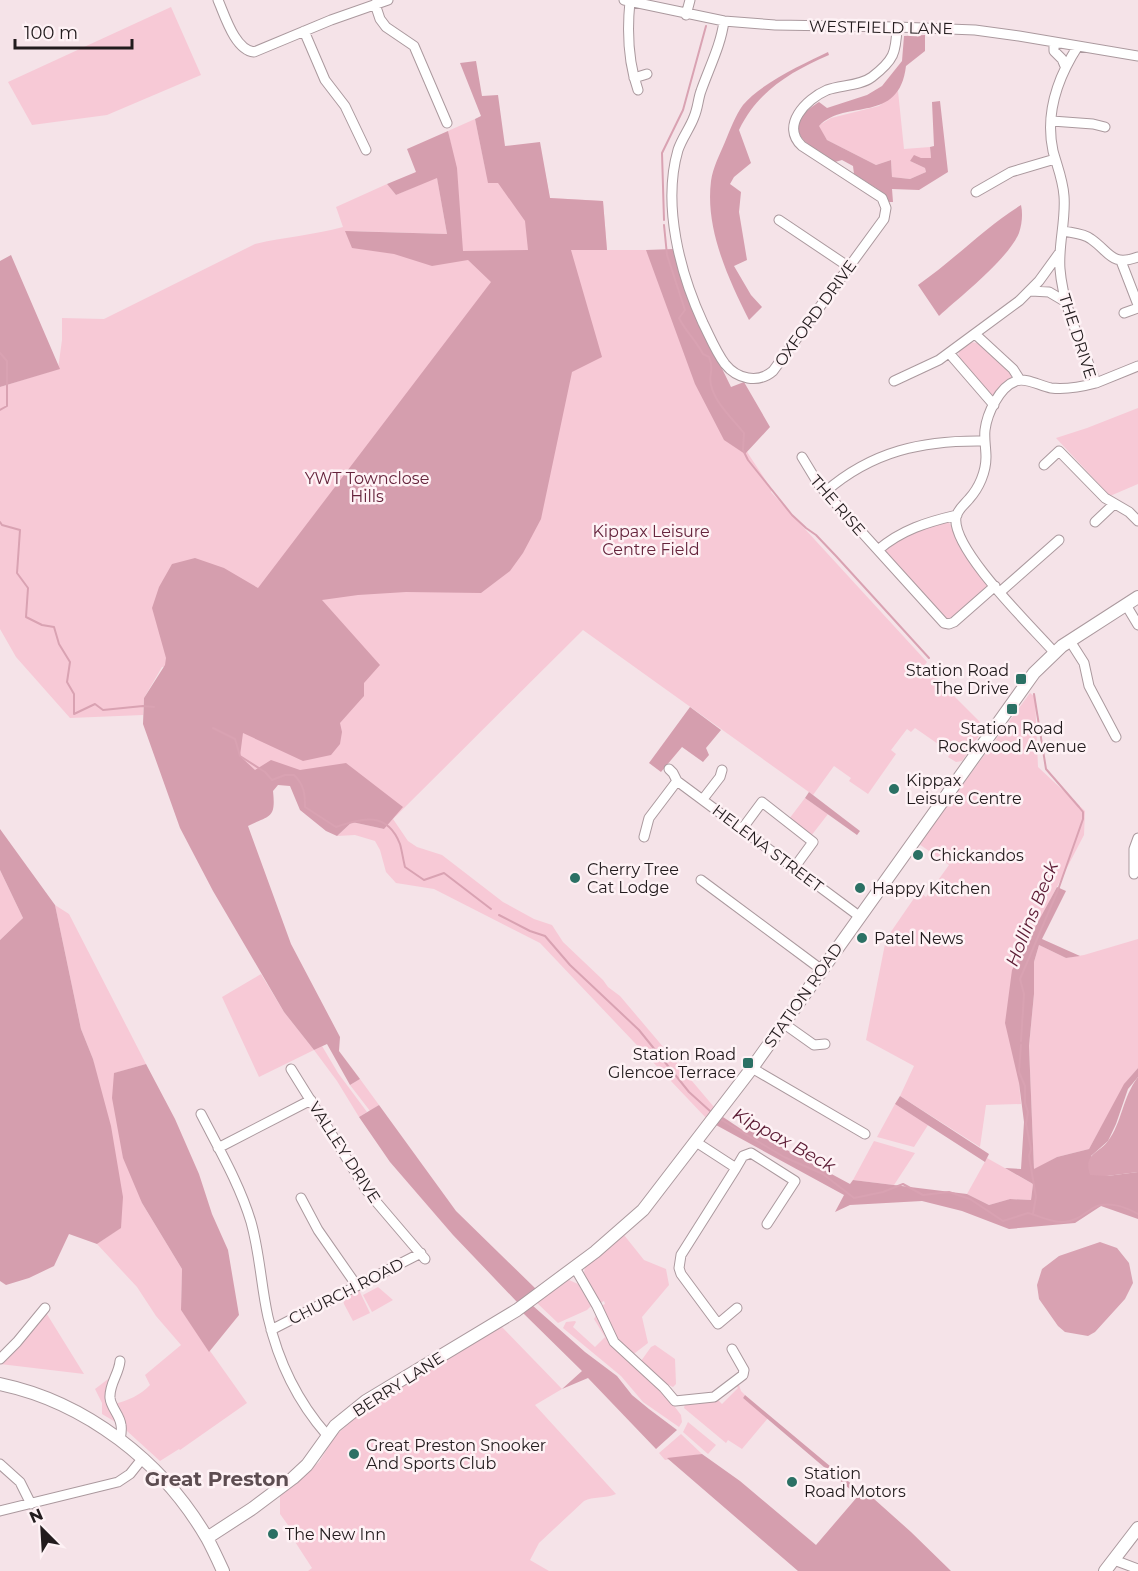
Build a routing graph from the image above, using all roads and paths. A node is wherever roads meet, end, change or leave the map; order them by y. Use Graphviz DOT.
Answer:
graph roads {
  1 [pos="218,0"];
  2 [pos="388,0"];
  3 [pos="690,0"];
  4 [pos="627,1"];
  5 [pos="375,4"];
  6 [pos="357,5"];
  7 [pos="686,15"];
  8 [pos="724,21"];
  9 [pos="897,27"];
  10 [pos="304,31"];
  11 [pos="1054,43"];
  12 [pos="1078,46"];
  13 [pos="1138,56"];
  14 [pos="1065,66"];
  15 [pos="647,74"];
  16 [pos="634,78"];
  17 [pos="638,90"];
  18 [pos="1052,122"];
  19 [pos="447,123"];
  20 [pos="1105,127"];
  21 [pos="366,150"];
  22 [pos="1056,159"];
  23 [pos="976,192"];
  24 [pos="779,220"];
  25 [pos="1063,231"];
  26 [pos="1060,251"];
  27 [pos="1138,257"];
  28 [pos="1121,261"];
  29 [pos="849,267"];
  30 [pos="1030,291"];
  31 [pos="1066,302"];
  32 [pos="1138,306"];
  33 [pos="1124,313"];
  34 [pos="975,334"];
  35 [pos="949,353"];
  36 [pos="1138,366"];
  37 [pos="1020,380"];
  38 [pos="894,381"];
  39 [pos="1096,383"];
  40 [pos="994,405"];
  41 [pos="984,441"];
  42 [pos="802,457"];
  43 [pos="1044,465"];
  44 [pos="825,492"];
  45 [pos="1114,504"];
  46 [pos="957,515"];
  47 [pos="1095,522"];
  48 [pos="1138,522"];
  49 [pos="1059,540"];
  50 [pos="878,550"];
  51 [pos="998,589"];
  52 [pos="1138,597"];
  53 [pos="1126,605"];
  54 [pos="1138,625"];
  55 [pos="1070,640"];
  56 [pos="1054,652"];
  57 [pos="1116,737"];
  58 [pos="669,769"];
  59 [pos="722,770"];
  60 [pos="677,781"];
  61 [pos="703,799"];
  62 [pos="742,829"];
  63 [pos="644,837"];
  64 [pos="1138,838"];
  65 [pos="794,868"];
  66 [pos="1132,874"];
  67 [pos="701,880"];
  68 [pos="859,916"];
  69 [pos="822,970"];
  70 [pos="783,1023"];
  71 [pos="825,1044"];
  72 [pos="752,1068"];
  73 [pos="291,1069"];
  74 [pos="311,1100"];
  75 [pos="201,1114"];
  76 [pos="865,1134"];
  77 [pos="696,1142"];
  78 [pos="218,1148"];
  79 [pos="685,1157"];
  80 [pos="736,1168"];
  81 [pos="301,1198"];
  82 [pos="767,1224"];
  83 [pos="423,1256"];
  84 [pos="575,1268"];
  85 [pos="357,1286"];
  86 [pos="45,1308"];
  87 [pos="737,1308"];
  88 [pos="271,1330"];
  89 [pos="732,1349"];
  90 [pos="0,1359"];
  91 [pos="120,1361"];
  92 [pos="0,1384"];
  93 [pos="327,1435"];
  94 [pos="120,1440"];
  95 [pos="142,1459"];
  96 [pos="0,1464"];
  97 [pos="31,1504"];
  98 [pos="0,1510"];
  99 [pos="1138,1528"];
  100 [pos="207,1538"];
  101 [pos="1114,1560"];
  102 [pos="1138,1569"];
  103 [pos="223,1571"];
  104 [pos="1105,1571"];
  1 -- 10 [label="street"];
  2 -- 5 [label="street"];
  3 -- 7 [label="street"];
  4 -- 7 [label="street, WESTFIELD LANE"];
  4 -- 16 [label="street"];
  5 -- 6 [label="street"];
  5 -- 19 [label="street"];
  6 -- 10 [label="street"];
  7 -- 8 [label="street, WESTFIELD LANE"];
  8 -- 9 [label="street, WESTFIELD LANE"];
  8 -- 29 [label="street, OXFORD DRIVE"];
  9 -- 11 [label="street, WESTFIELD LANE"];
  9 -- 29 [label="street, OXFORD DRIVE"];
  10 -- 21 [label="street"];
  11 -- 12 [label="street, WESTFIELD LANE"];
  11 -- 14 [label="street"];
  12 -- 13 [label="street, WESTFIELD LANE"];
  12 -- 14 [label="street, THE DRIVE"];
  14 -- 18 [label="street, THE DRIVE"];
  15 -- 16 [label="street"];
  16 -- 17 [label="street"];
  18 -- 20 [label="street"];
  18 -- 22 [label="street, THE DRIVE"];
  22 -- 23 [label="street"];
  22 -- 25 [label="street, THE DRIVE"];
  24 -- 29 [label="street"];
  25 -- 26 [label="street, THE DRIVE"];
  25 -- 28 [label="street"];
  26 -- 30 [label="street"];
  26 -- 31 [label="street, THE DRIVE"];
  27 -- 28 [label="street"];
  28 -- 32 [label="street"];
  30 -- 31 [label="street"];
  30 -- 34 [label="street"];
  31 -- 39 [label="street, THE DRIVE"];
  32 -- 33 [label="street"];
  34 -- 35 [label="street"];
  34 -- 37 [label="street"];
  35 -- 38 [label="street"];
  35 -- 40 [label="street"];
  36 -- 39 [label="street"];
  37 -- 39 [label="street, THE DRIVE"];
  37 -- 40 [label="street"];
  40 -- 41 [label="street"];
  41 -- 44 [label="street"];
  41 -- 46 [label="street"];
  42 -- 44 [label="street, THE RISE"];
  43 -- 45 [label="street"];
  44 -- 50 [label="street, THE RISE"];
  45 -- 47 [label="street"];
  45 -- 48 [label="street"];
  46 -- 50 [label="street"];
  46 -- 51 [label="street"];
  49 -- 51 [label="street"];
  50 -- 51 [label="street, THE RISE"];
  51 -- 56 [label="street"];
  52 -- 53 [label="street, STATION ROAD"];
  53 -- 54 [label="street"];
  53 -- 55 [label="street, STATION ROAD"];
  55 -- 56 [label="street, STATION ROAD"];
  55 -- 57 [label="street"];
  56 -- 68 [label="street, STATION ROAD"];
  58 -- 60 [label="street"];
  59 -- 61 [label="street"];
  60 -- 61 [label="street, HELENA STREET"];
  60 -- 63 [label="street"];
  61 -- 62 [label="street, HELENA STREET"];
  62 -- 65 [label="street, HELENA STREET"];
  62 -- 65 [label="street"];
  64 -- 66 [label="street"];
  65 -- 68 [label="street, HELENA STREET"];
  67 -- 69 [label="street"];
  68 -- 69 [label="street, STATION ROAD"];
  69 -- 70 [label="street, STATION ROAD"];
  70 -- 71 [label="street"];
  70 -- 72 [label="street, STATION ROAD"];
  72 -- 76 [label="street"];
  72 -- 77 [label="street, STATION ROAD"];
  73 -- 74 [label="street, VALLEY DRIVE"];
  74 -- 78 [label="street"];
  74 -- 83 [label="street, VALLEY DRIVE"];
  75 -- 78 [label="street"];
  77 -- 79 [label="street, STATION ROAD"];
  77 -- 80 [label="street"];
  78 -- 88 [label="street"];
  79 -- 84 [label="street, BERRY LANE"];
  80 -- 82 [label="street"];
  80 -- 87 [label="street"];
  81 -- 85 [label="street"];
  83 -- 85 [label="street, CHURCH ROAD"];
  84 -- 89 [label="street"];
  84 -- 93 [label="street, BERRY LANE"];
  85 -- 88 [label="street, CHURCH ROAD"];
  86 -- 90 [label="street"];
  88 -- 93 [label="street"];
  91 -- 94 [label="street"];
  92 -- 94 [label="street"];
  93 -- 100 [label="street, BERRY LANE"];
  94 -- 95 [label="street"];
  95 -- 97 [label="street"];
  95 -- 100 [label="street"];
  96 -- 97 [label="street"];
  97 -- 98 [label="street"];
  99 -- 101 [label="street"];
  100 -- 103 [label="street"];
  101 -- 102 [label="street"];
  101 -- 104 [label="street"];
}
